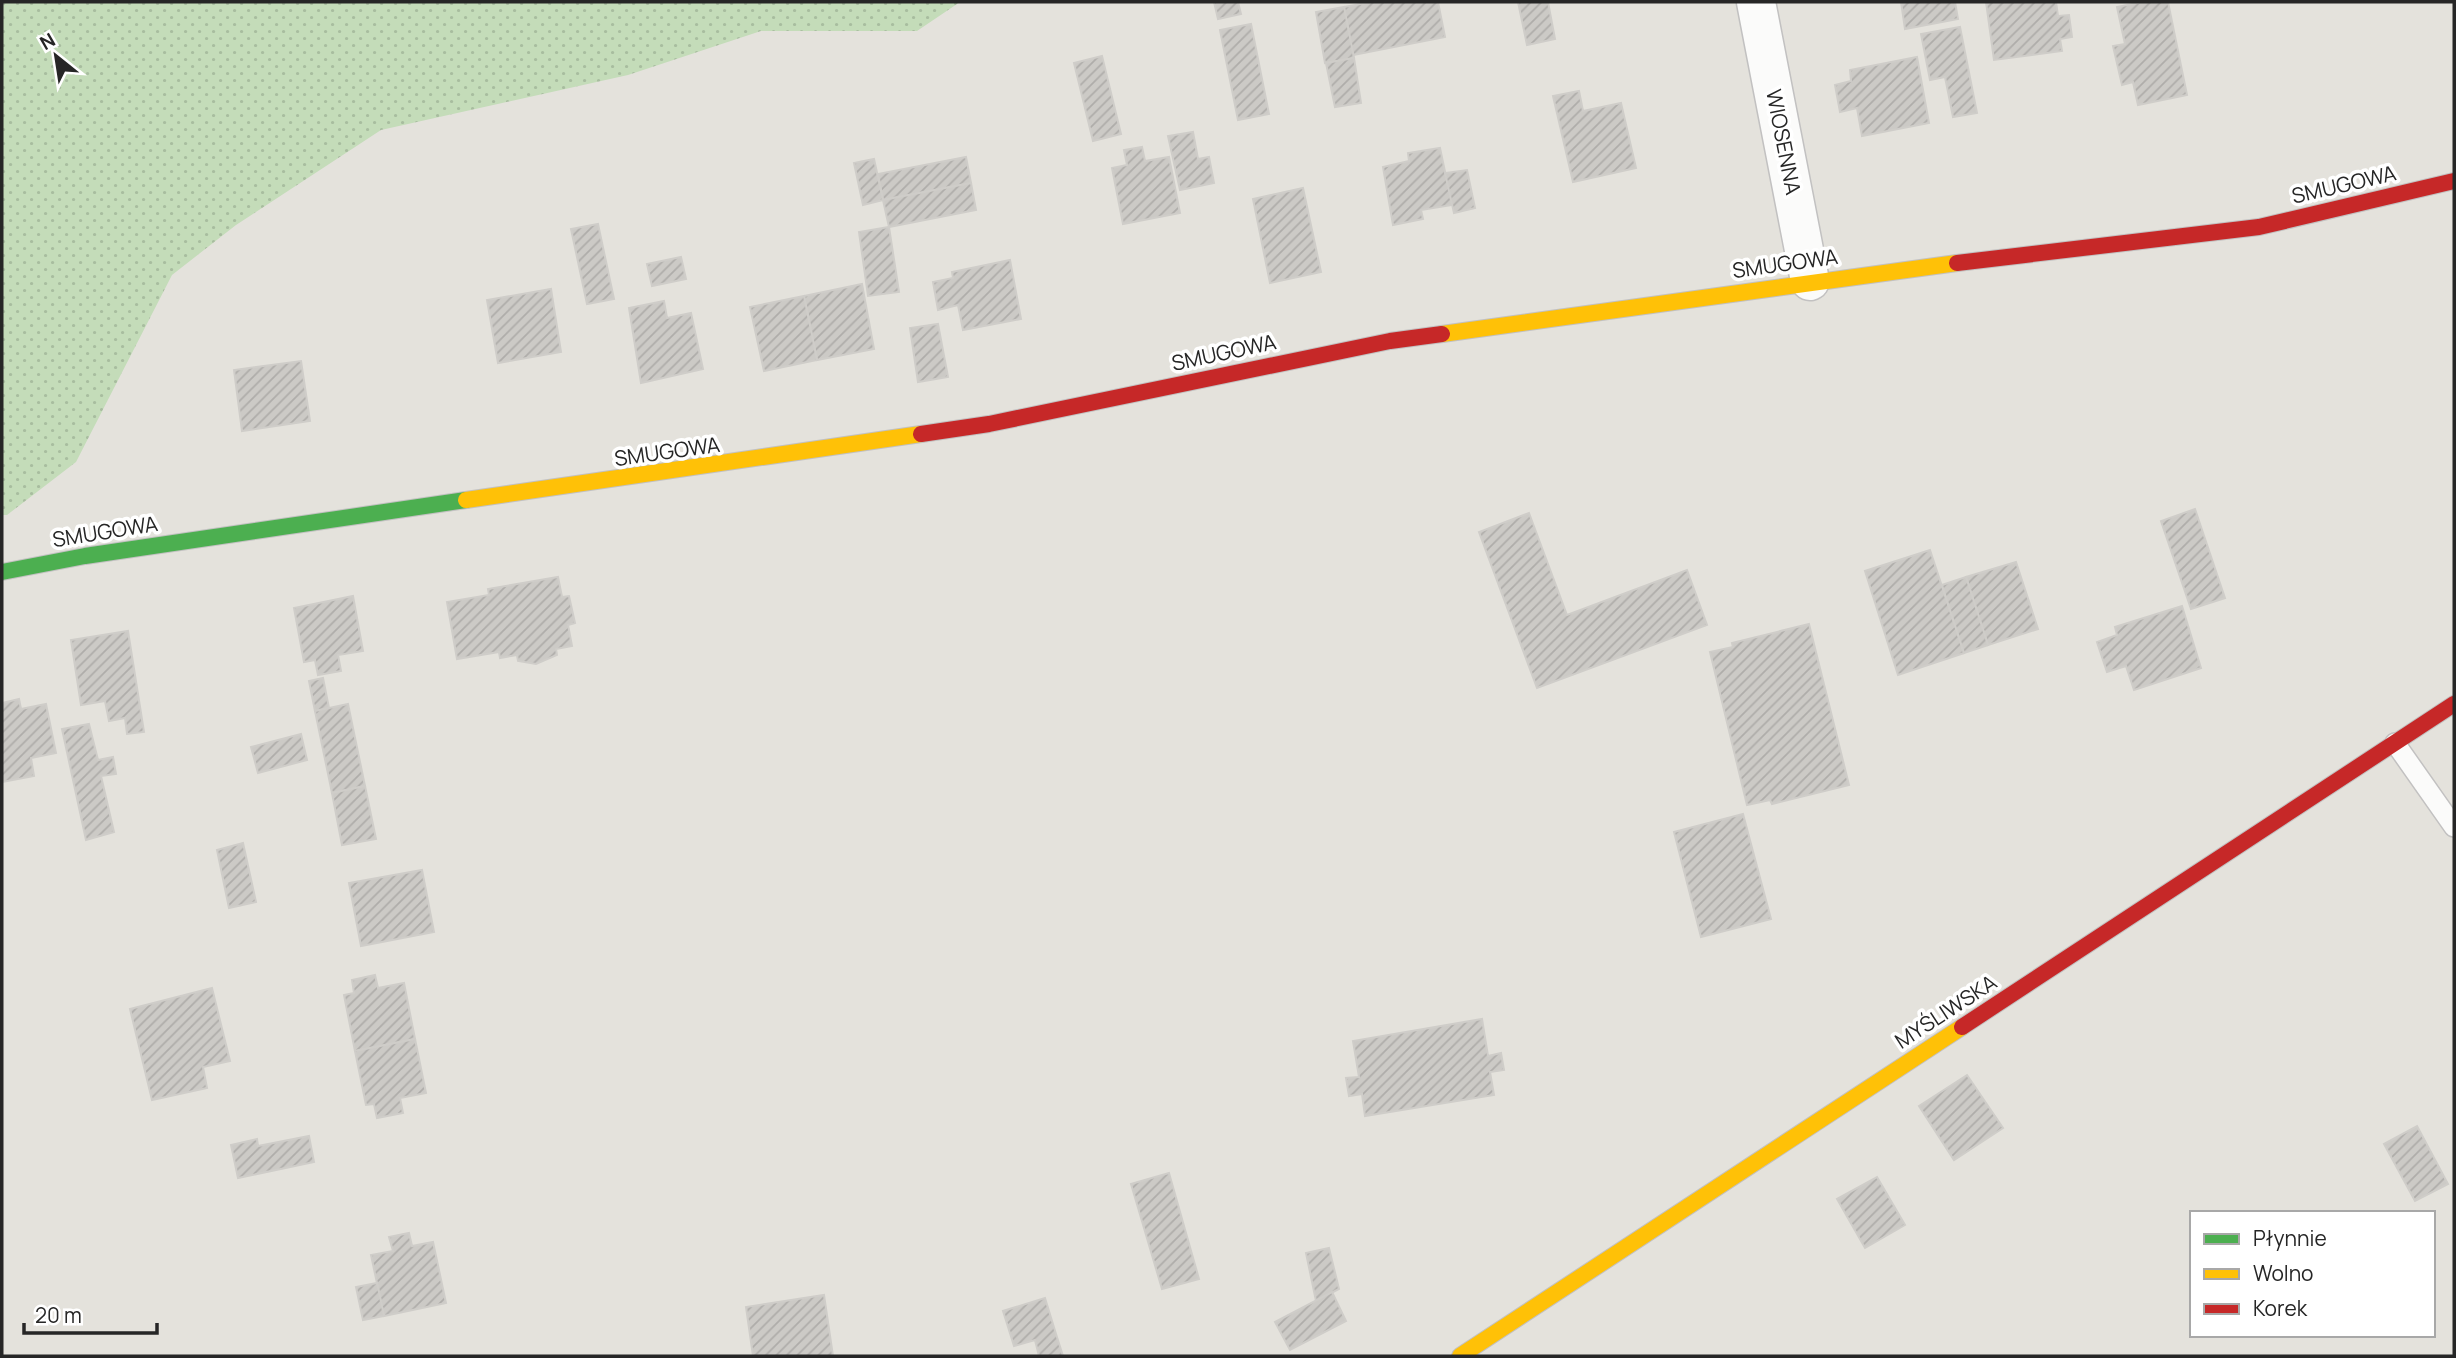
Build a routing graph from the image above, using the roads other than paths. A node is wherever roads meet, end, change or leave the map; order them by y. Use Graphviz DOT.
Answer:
graph roads {
  1 [pos="1756,2"];
  2 [pos="2454,181"];
  3 [pos="1810,281"];
  4 [pos="2,572"];
  5 [pos="2454,704"];
  6 [pos="2395,743"];
  7 [pos="2454,827"];
  8 [pos="1460,1356"];
  1 -- 3 [label="street, WIOSENNA"];
  2 -- 3 [label="street, SMUGOWA"];
  3 -- 4 [label="street, SMUGOWA"];
  5 -- 6 [label="street, MYŚLIWSKA"];
  6 -- 7 [label="lane"];
  6 -- 8 [label="street, MYŚLIWSKA"];
}
